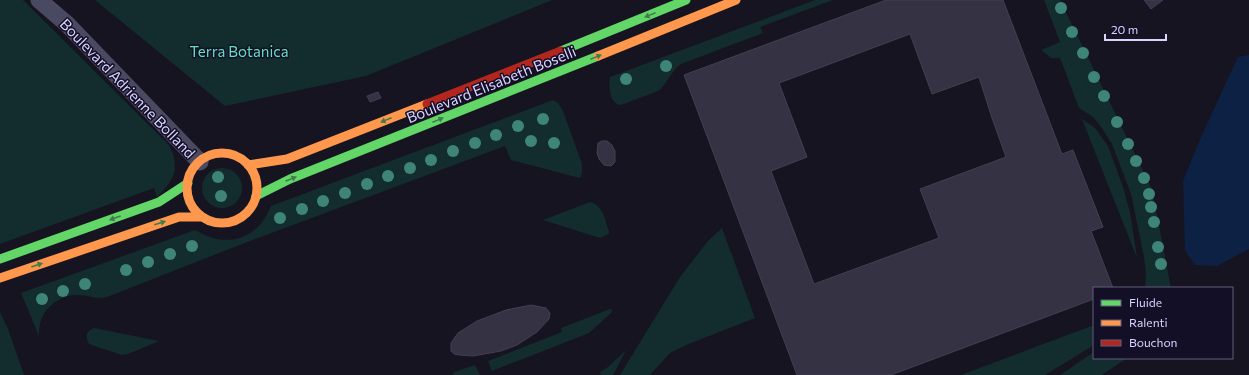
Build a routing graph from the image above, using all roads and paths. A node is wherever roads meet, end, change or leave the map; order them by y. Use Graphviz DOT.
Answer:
graph roads {
  1 [pos="39,0"];
  2 [pos="686,0"];
  3 [pos="736,0"];
  4 [pos="200,162"];
  5 [pos="248,165"];
  6 [pos="188,183"];
  7 [pos="256,196"];
  8 [pos="202,217"];
  9 [pos="0,259"];
  10 [pos="0,278"];
  1 -- 4 [label="street, Boulevard Adrienne Bolland"];
  2 -- 5 [label="street, one-way"];
  7 -- 3 [label="street, Boulevard Elisabeth Boselli, one-way"];
  4 -- 5 [label="street"];
  4 -- 6 [label="street"];
  5 -- 7 [label="street"];
  6 -- 8 [label="street"];
  6 -- 9 [label="street, one-way"];
  7 -- 8 [label="street"];
  10 -- 8 [label="street, one-way"];
}
